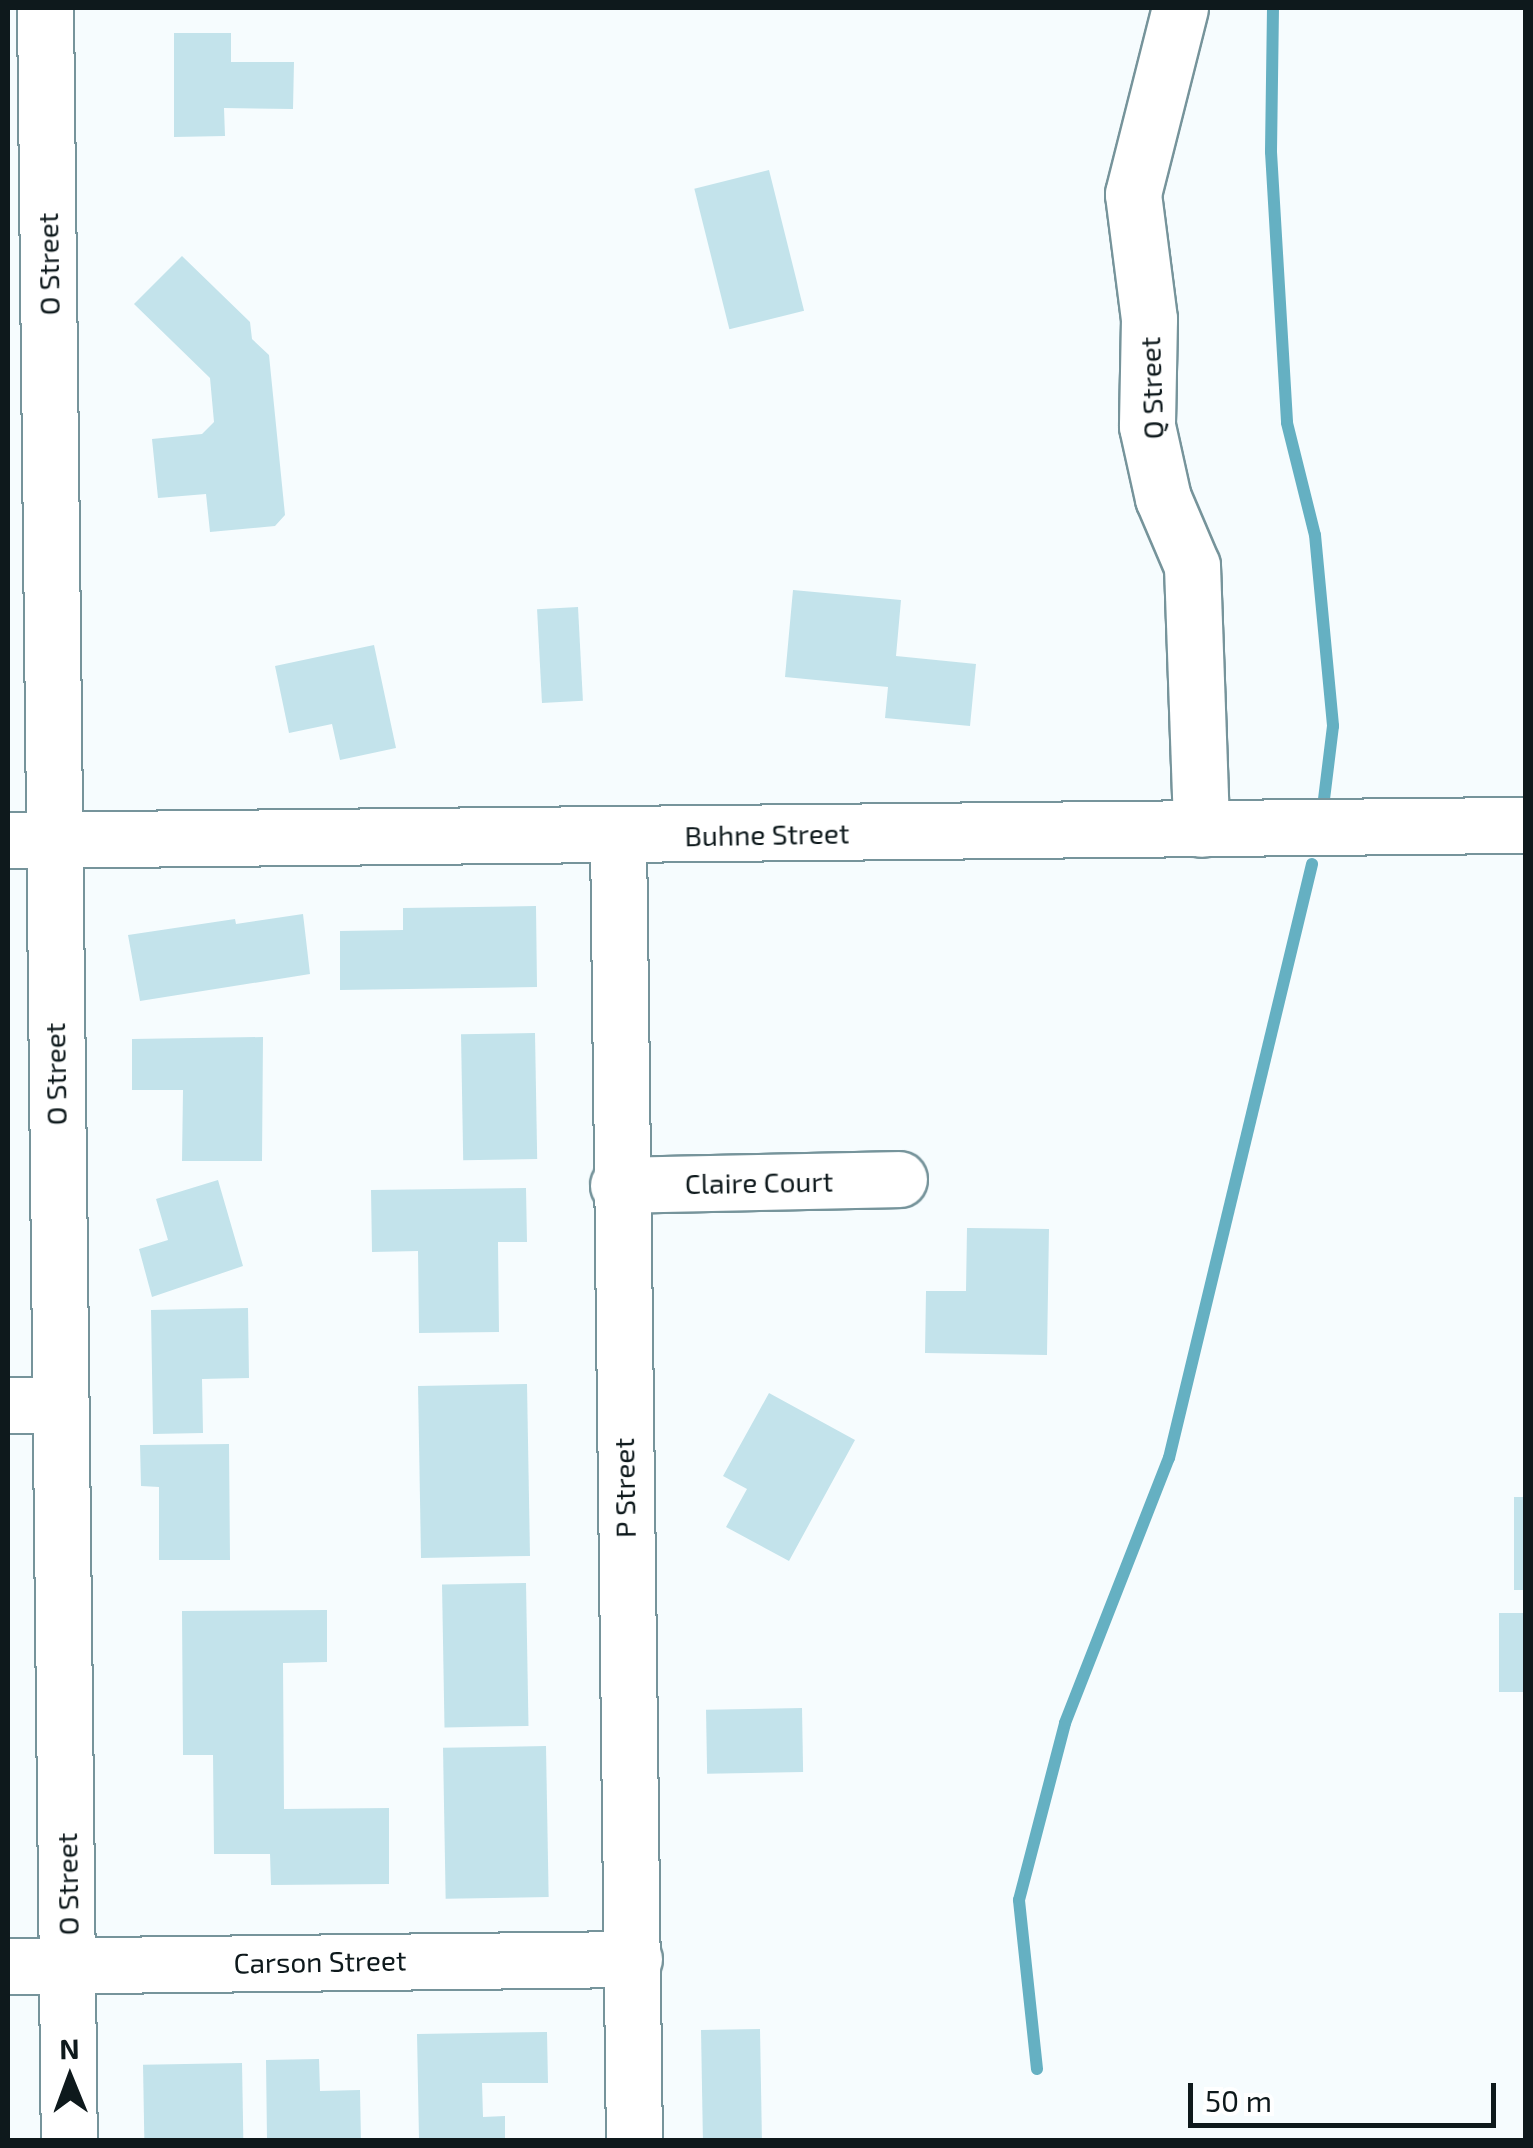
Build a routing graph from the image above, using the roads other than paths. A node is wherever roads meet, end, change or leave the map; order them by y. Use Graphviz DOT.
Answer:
graph roads {
  1 [pos="45,8"];
  2 [pos="1180,8"];
  3 [pos="1526,825"];
  4 [pos="1201,829"];
  5 [pos="618,836"];
  6 [pos="31,840"];
  7 [pos="898,1179"];
  8 [pos="618,1184"];
  9 [pos="33,1405"];
  10 [pos="634,1960"];
  11 [pos="68,1964"];
  12 [pos="8,1966"];
  13 [pos="69,2140"];
  14 [pos="634,2140"];
  1 -- 6 [label="street, O Street"];
  2 -- 4 [label="street, Q Street"];
  3 -- 4 [label="street, Buhne Street"];
  4 -- 5 [label="street, Buhne Street"];
  5 -- 6 [label="street, Buhne Street"];
  5 -- 8 [label="street, P Street"];
  6 -- 9 [label="street, O Street"];
  7 -- 8 [label="street, Claire Court"];
  8 -- 10 [label="street, P Street"];
  9 -- 11 [label="street, O Street"];
  10 -- 11 [label="street, Carson Street"];
  10 -- 14 [label="street, P Street"];
  11 -- 12 [label="street, Carson Street"];
  11 -- 13 [label="street, O Street"];
}
